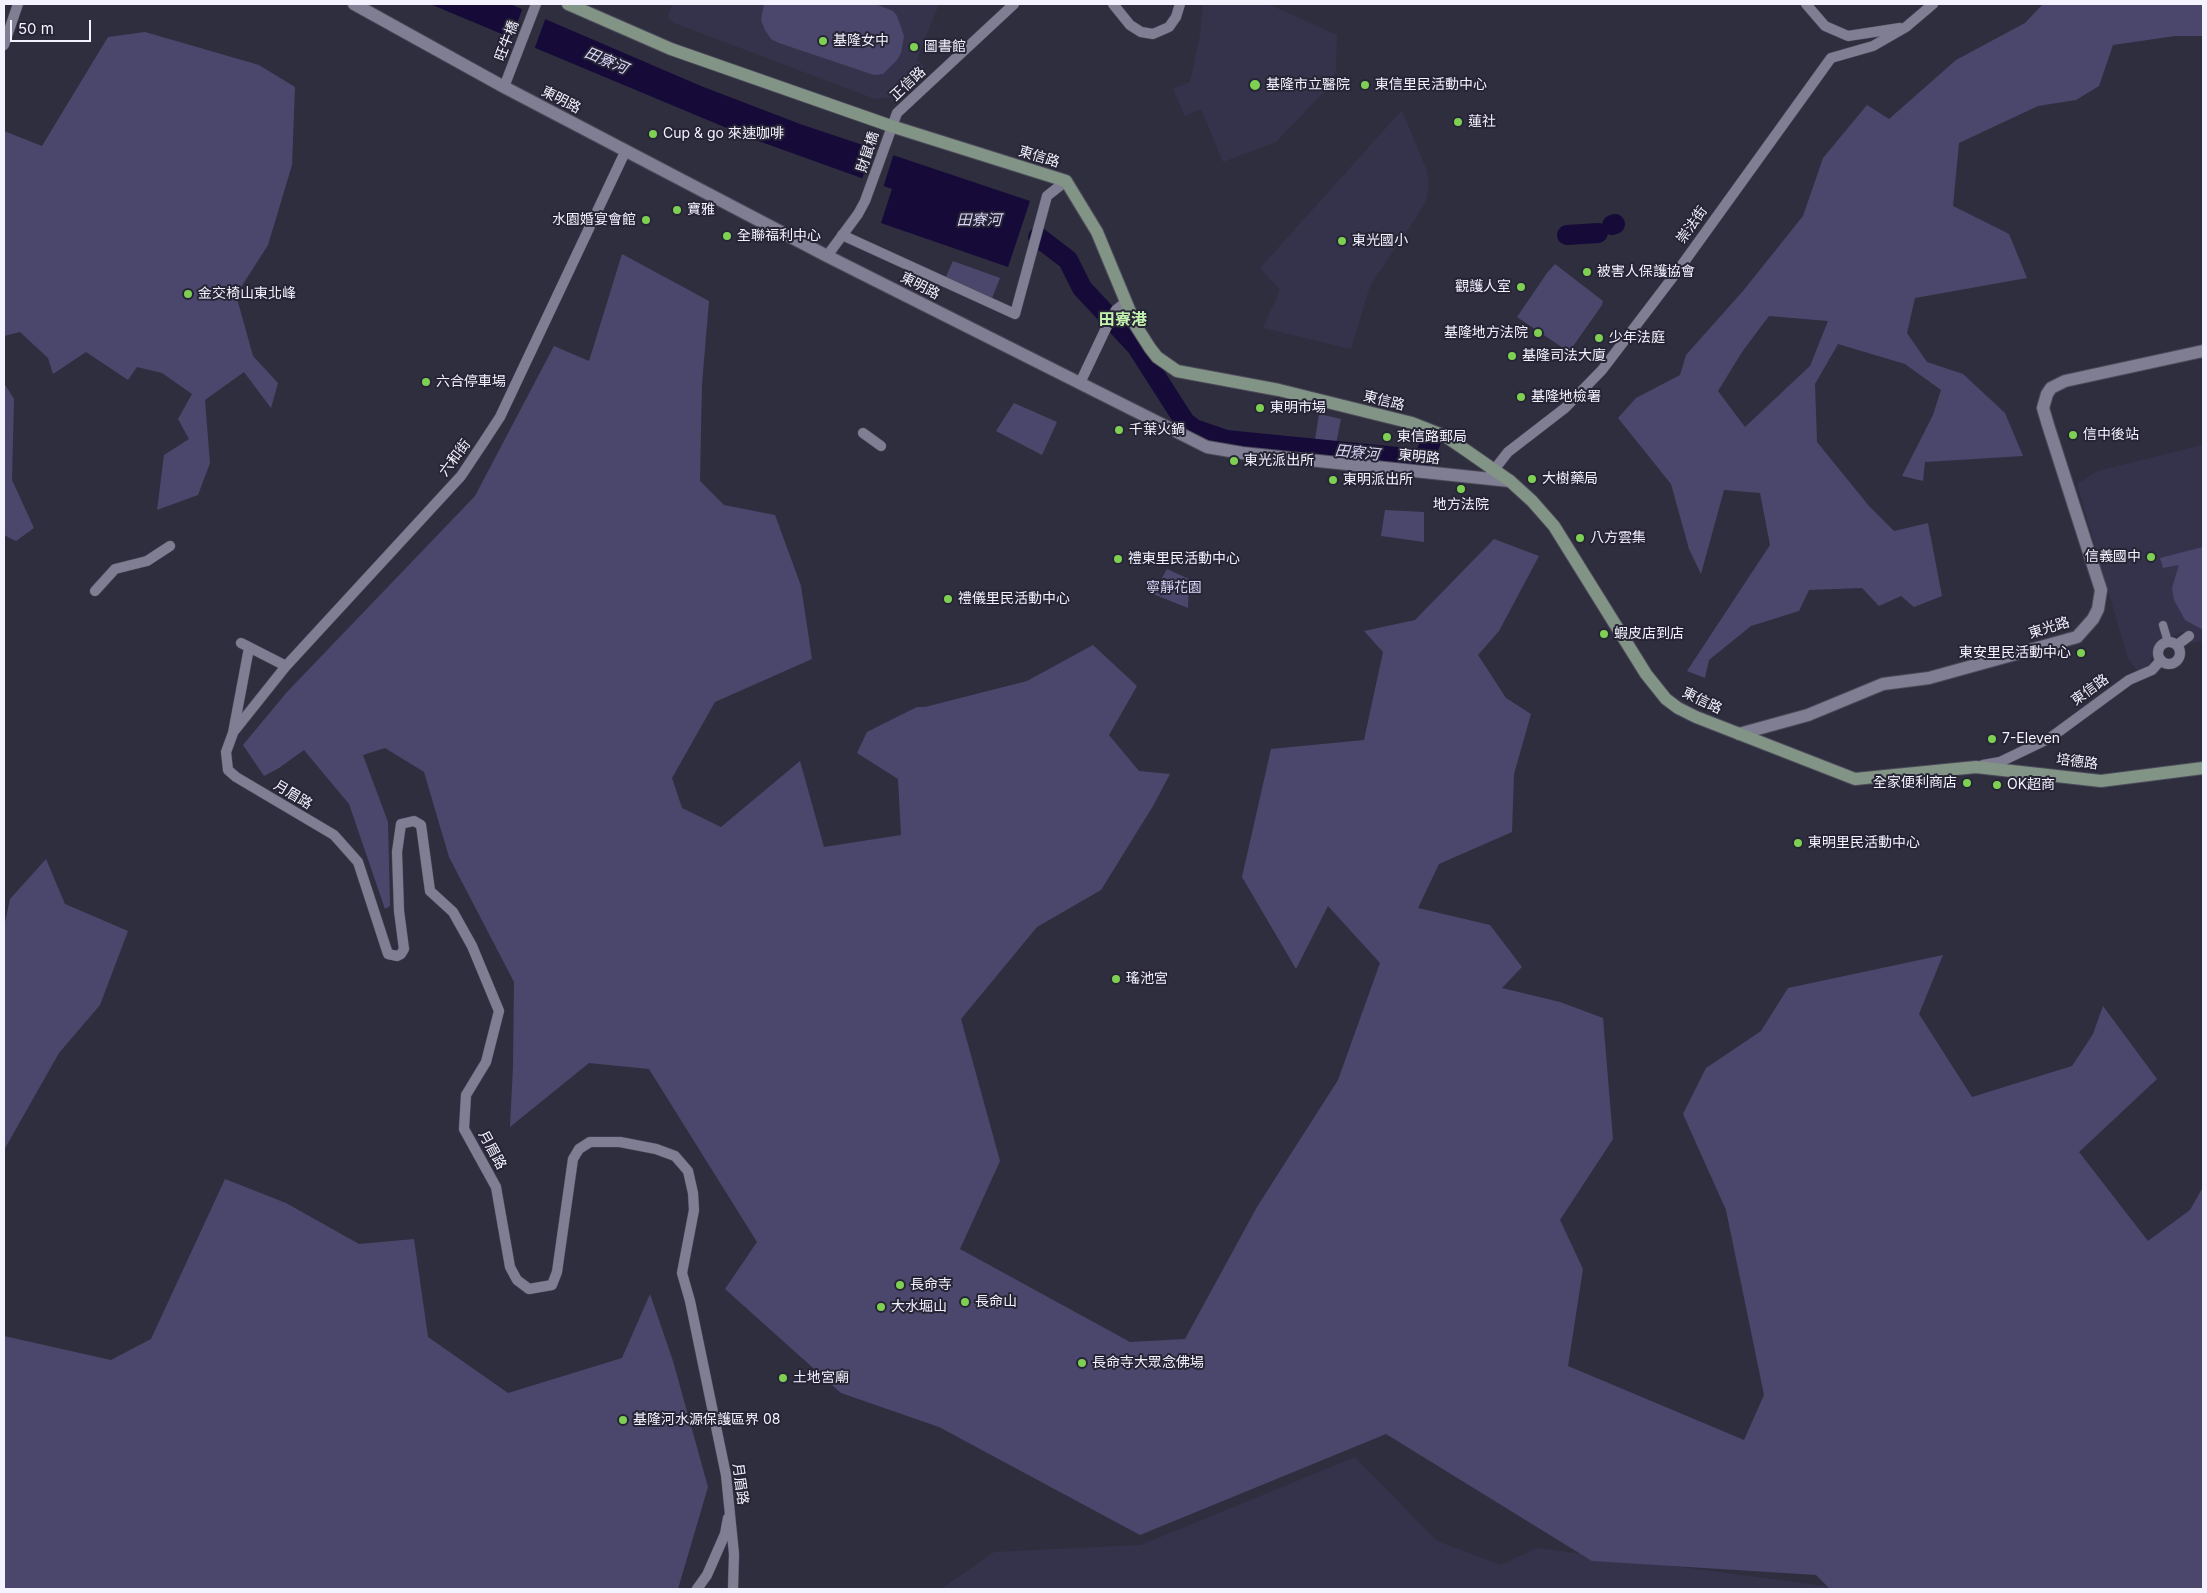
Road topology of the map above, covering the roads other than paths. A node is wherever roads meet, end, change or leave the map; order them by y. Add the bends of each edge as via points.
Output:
1 (18, 4) edge
2 (354, 4) edge
3 (536, 4) edge
4 (568, 4) edge
5 (1014, 4) edge
6 (1113, 4) edge
7 (1180, 4) edge
8 (1806, 4) edge
9 (1932, 4) edge
10 (1906, 27) junction
11 (4, 45) edge
12 (504, 87) junction
13 (891, 126) junction
14 (626, 150) junction
15 (1066, 181) junction
16 (842, 234) junction
17 (827, 256) junction
18 (1121, 306) junction
19 (2203, 351) edge
20 (1080, 383) junction
21 (863, 433) dead end
22 (881, 446) dead end
23 (1491, 474) junction
24 (170, 546) dead end
25 (94, 591) dead end
26 (2163, 625) dead end
27 (2188, 636) dead end
28 (2172, 643) junction
29 (2161, 660) junction
30 (286, 666) junction
31 (233, 733) junction
32 (1739, 734) junction
33 (1976, 767) junction
34 (2203, 768) edge
35 (730, 1505) junction
36 (697, 1589) edge
37 (733, 1589) edge

1 - 11 street
2 - 12 street, 東明路
3 - 12 street, 旺牛橋
4 - 13 main road, 東信路 via 671,49
5 - 13 street, 正信路 via 897,113
6 - 7 street via 1130,25 1141,32 1153,34 1170,27
8 - 10 street via 1825,26 1848,36
9 - 10 street, 崇法街
10 - 23 street, 崇法街 via 1873,46 1831,58 1602,370 1564,408 1508,452
12 - 14 street, 東明路
13 - 15 main road, 東信路
13 - 16 street, 財鼠橋 via 858,214
14 - 17 street, 東明路
14 - 30 street, 六和街 via 500,417 484,443 461,476
15 - 16 street via 1047,196 1015,314
15 - 18 main road, 東信路 via 1097,232
16 - 17 street, 財鼠橋
17 - 20 street, 東明路
18 - 20 street via 1107,326
18 - 23 main road, 東信路 via 1150,348 1177,371 1279,390 1412,423 1445,436
19 - 32 street, 東光路 via 2065,381 2051,388 2047,394 2043,408 2101,590 2096,614 2077,637 1929,678 1883,684 1808,715
20 - 23 street, 東明路 via 1207,446 1242,453
21 - 22 street
23 - 32 main road, 東信路 via 1510,481 1554,526 1646,674 1666,699 1696,717
24 - 25 street via 147,561 114,569
26 - 28 street
27 - 28 street
28 - 29 street via 2160,648
28 - 29 street via 2180,654 2177,660 2171,664
29 - 33 street, 東信路 via 2152,670 2129,680 2050,738 2000,762
30 - 31 street, 六和街
30 - 31 street, 月眉路 via 245,645
31 - 35 street, 月眉路 via 226,752 228,770 236,778 334,835 358,862 388,954 397,956 404,949 397,852 401,824 414,821 421,825 430,891 453,912 472,946 499,1011 486,1062 466,1095 464,1129 496,1186 510,1267 517,1280 530,1289 552,1285 557,1272 573,1160 579,1149 590,1142 620,1142 656,1149 675,1156 688,1171 694,1210 682,1273
32 - 33 main road, 東信路 via 1856,779
33 - 34 main road, 培德路 via 2101,781
35 - 36 street via 725,1534
35 - 37 street, 月眉路

